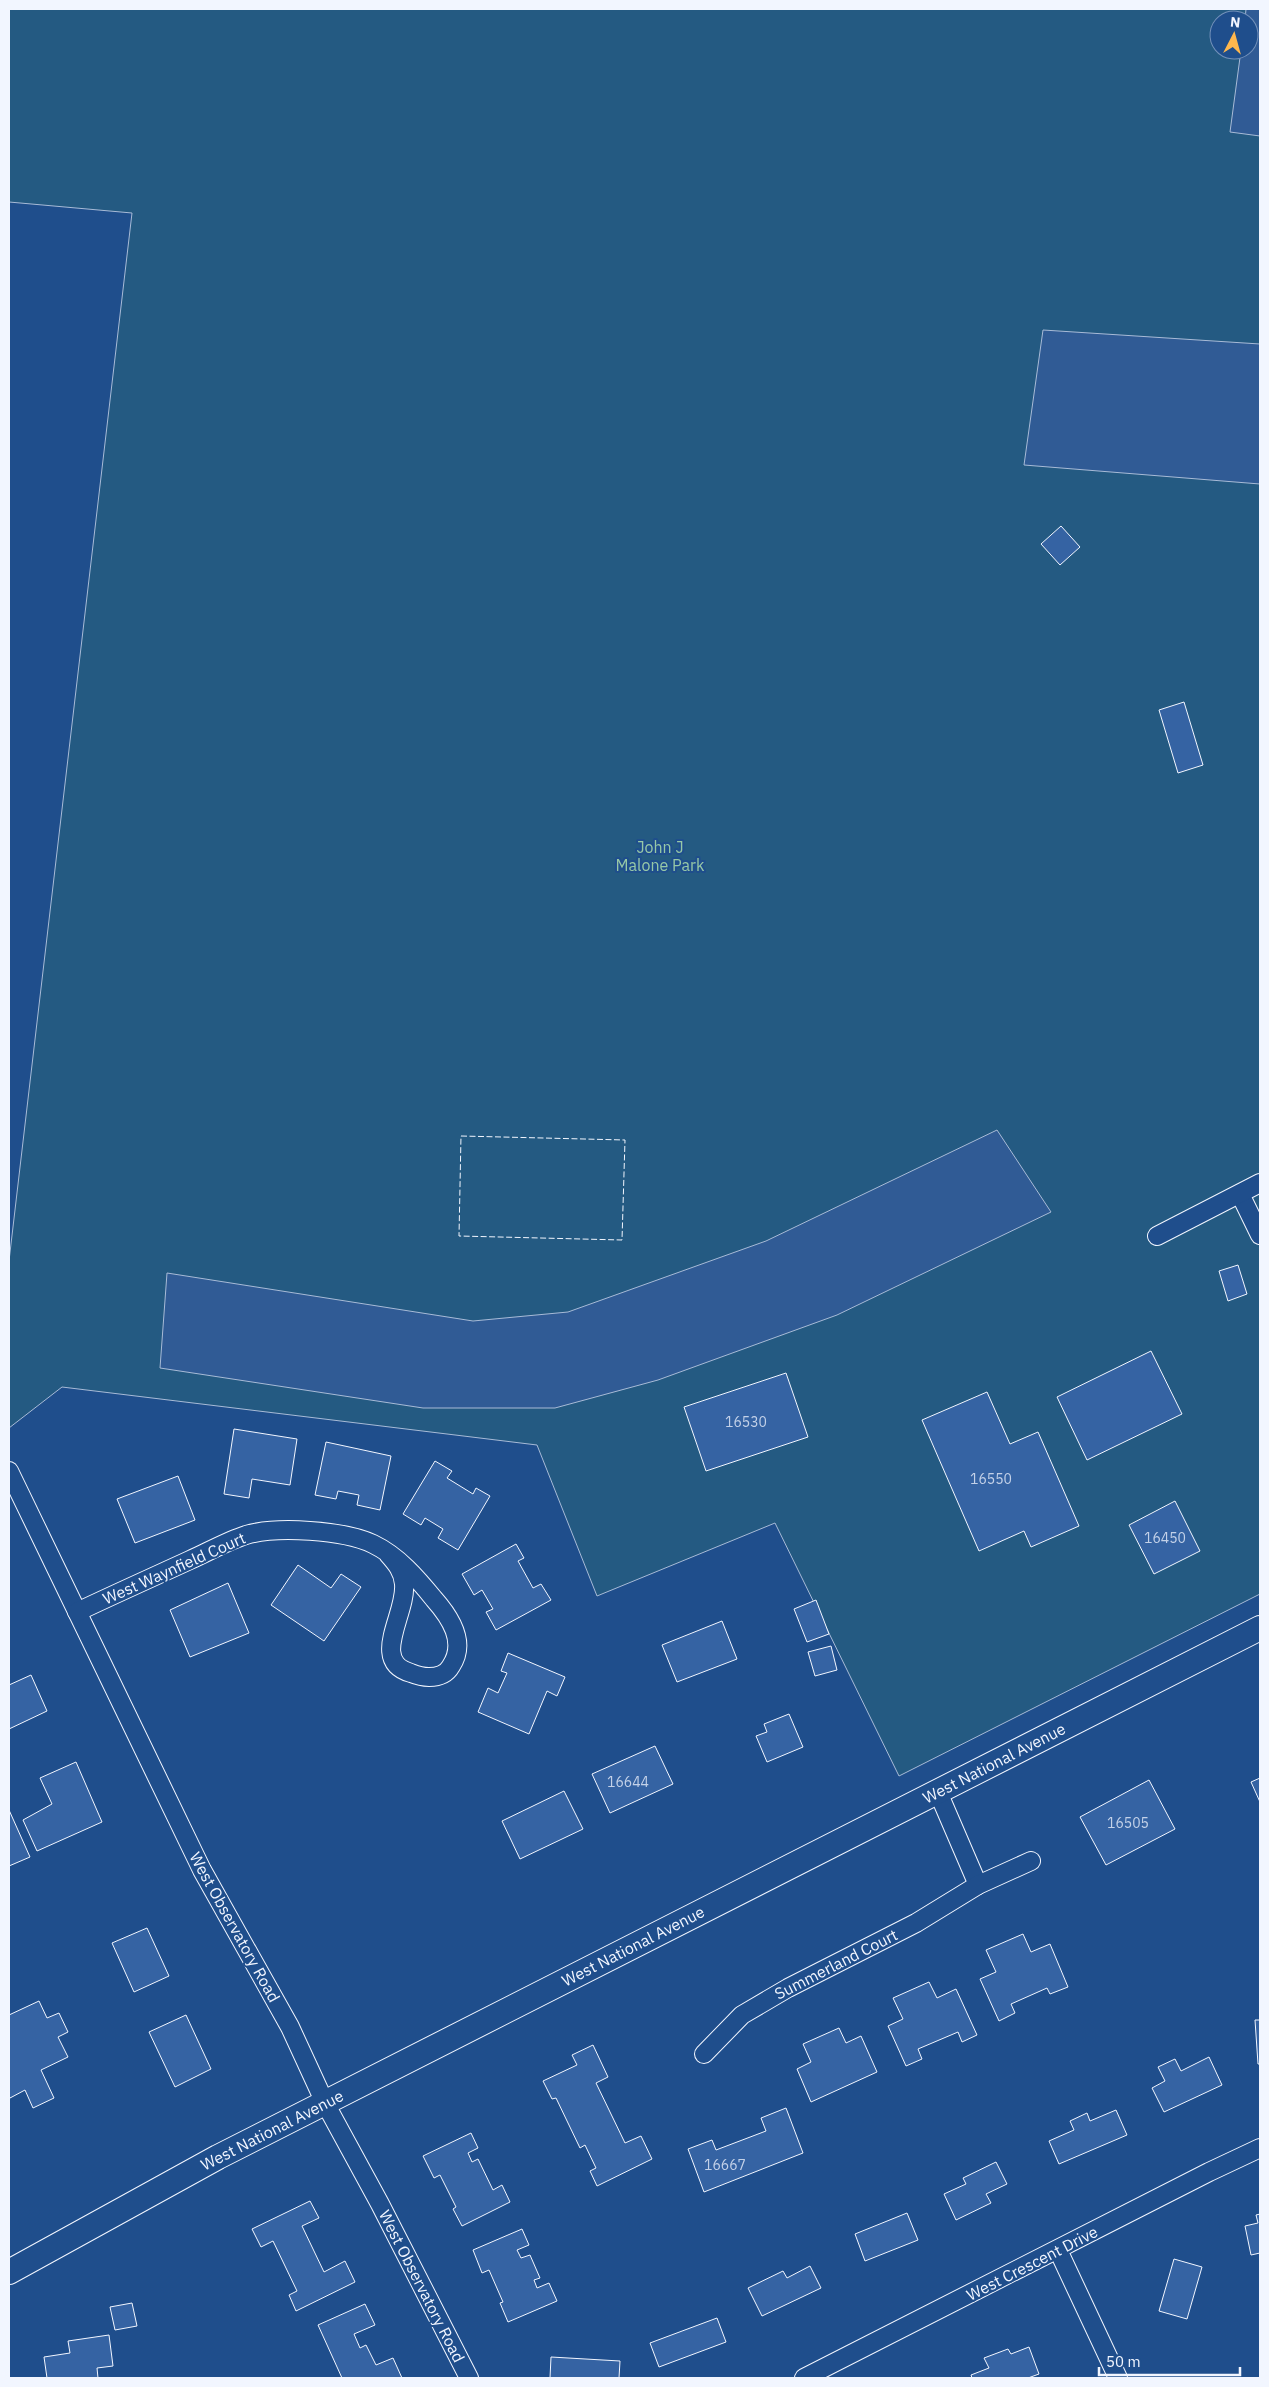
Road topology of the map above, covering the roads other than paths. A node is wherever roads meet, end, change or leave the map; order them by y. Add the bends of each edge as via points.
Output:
1 (1260, 1184) edge
2 (1240, 1194) junction
3 (1260, 1235) edge
4 (1157, 1236) dead end
5 (9, 1471) edge
6 (388, 1554) junction
7 (77, 1612) junction
8 (1260, 1628) edge
9 (938, 1792) junction
10 (1031, 1860) dead end
11 (978, 1885) junction
12 (704, 2054) dead end
13 (325, 2103) junction
14 (1260, 2148) edge
15 (1058, 2250) junction
16 (9, 2272) edge
17 (469, 2378) edge
18 (804, 2378) edge
19 (1118, 2378) edge

1 - 2 street
2 - 3 street
2 - 4 street
5 - 7 street, West Observatory Road
6 - 6 street, West Waynfield Court via 400,1569 404,1584 391,1644 394,1665 425,1677 439,1677 455,1661 456,1631 444,1610 410,1570
6 - 7 street, West Waynfield Court via 373,1544 323,1533 292,1531 246,1535
7 - 13 street, West Observatory Road via 202,1870 290,2028
8 - 9 main road, West National Avenue
9 - 11 street
9 - 13 main road, West National Avenue
10 - 11 street, Summerland Court
11 - 12 street, Summerland Court via 916,1923 742,2015
13 - 16 main road, West National Avenue via 218,2157
13 - 17 street, West Observatory Road
14 - 15 street, West Crescent Drive
15 - 18 street, West Crescent Drive
15 - 19 street

